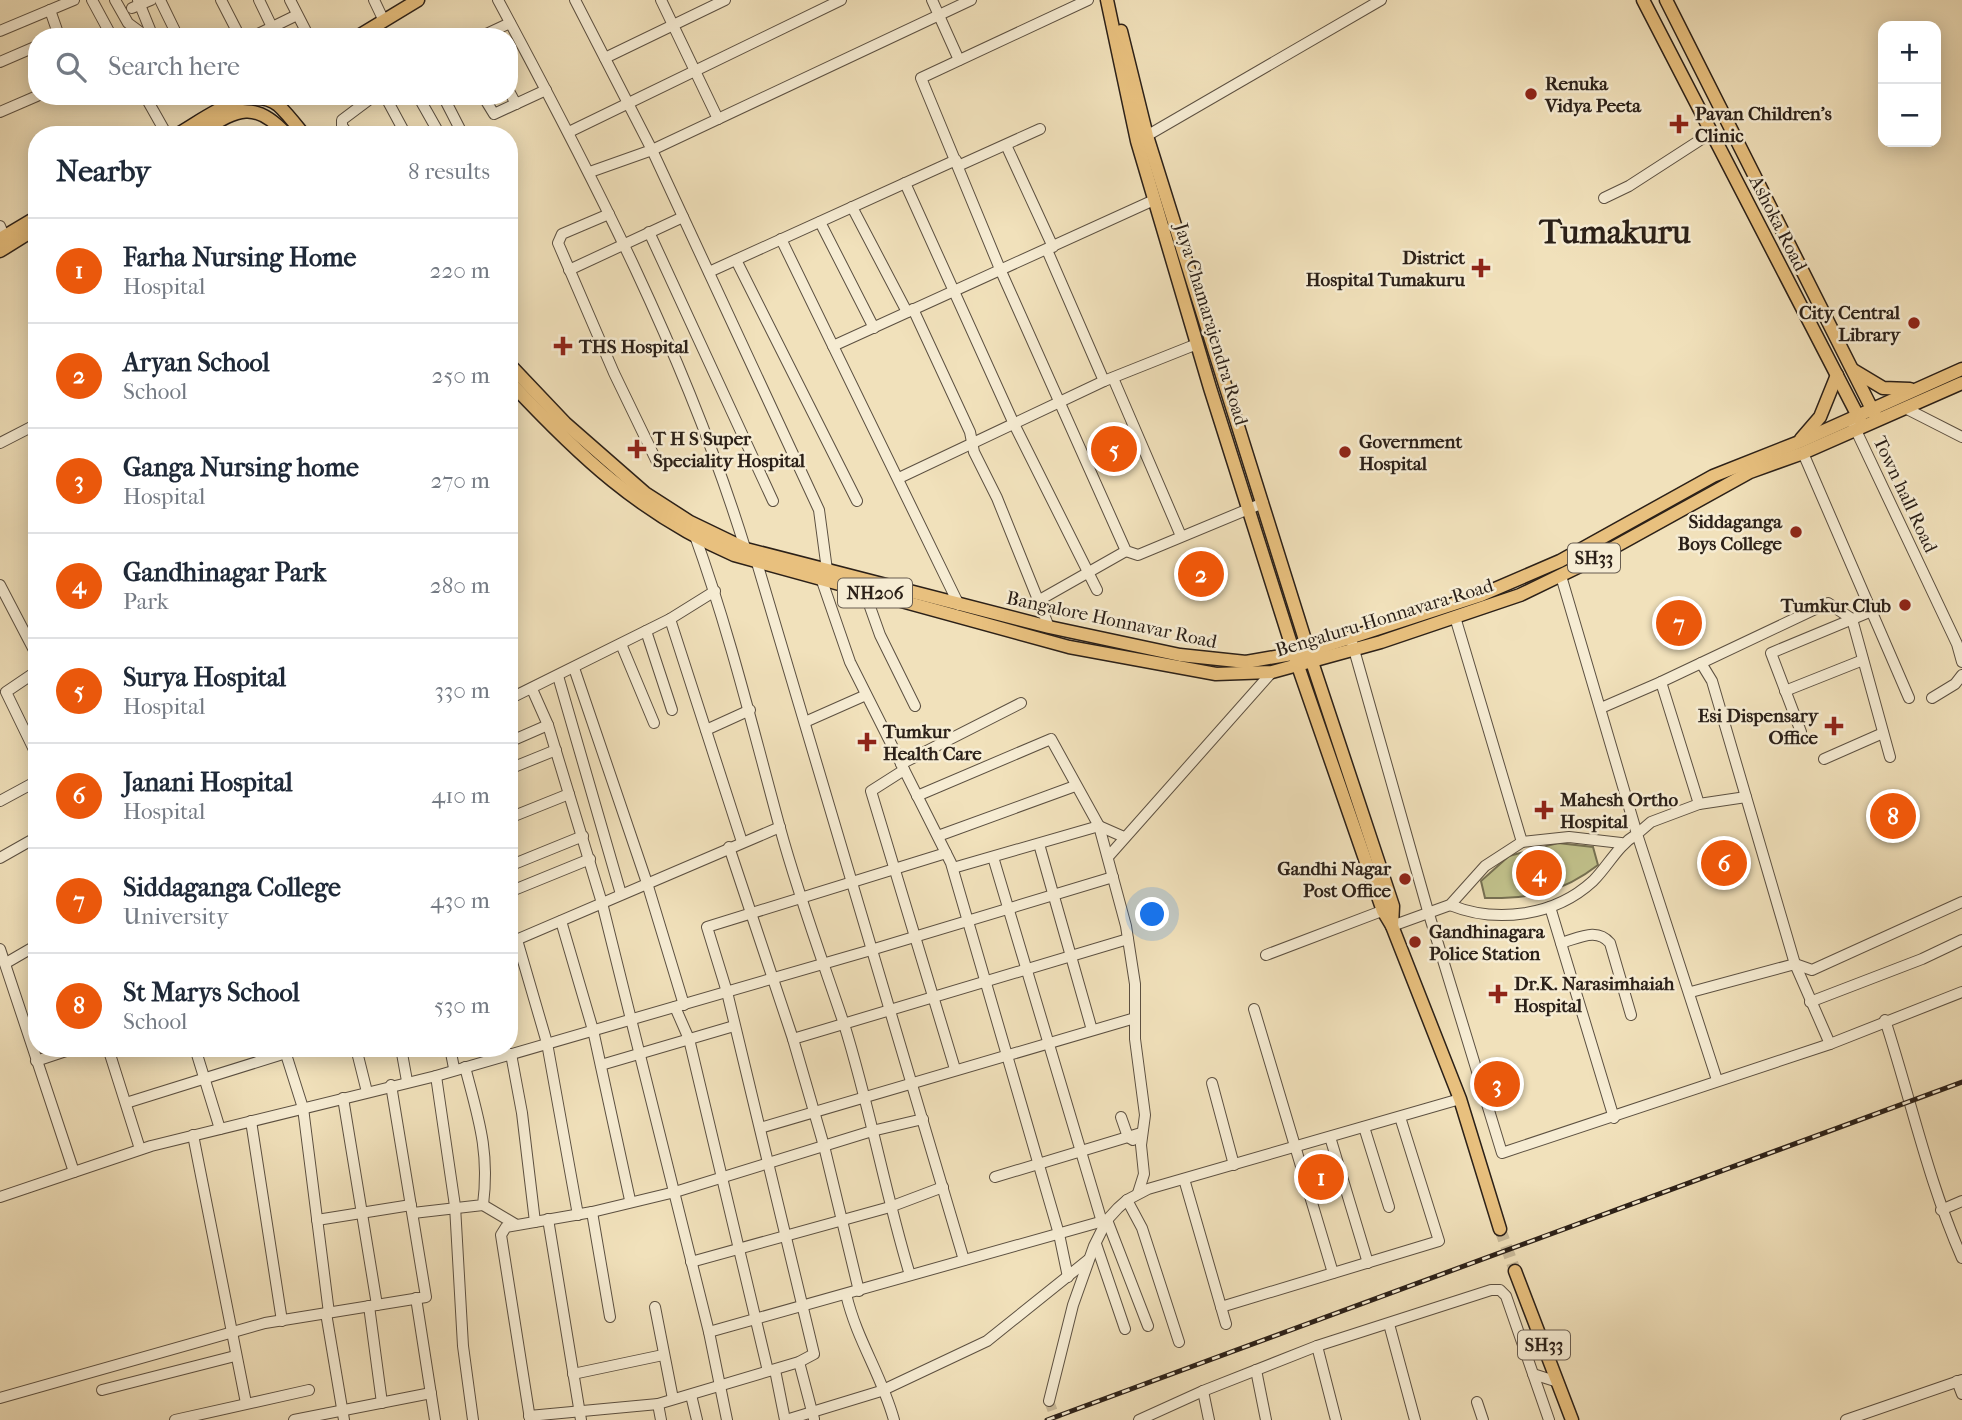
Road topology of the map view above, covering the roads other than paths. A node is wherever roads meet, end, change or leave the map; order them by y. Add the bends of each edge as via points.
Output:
1 (74, 0) edge
2 (92, 0) edge
3 (115, 0) edge
4 (151, 0) edge
5 (159, 0) edge
6 (221, 0) edge
7 (259, 0) edge
8 (290, 0) edge
9 (374, 0) edge
10 (418, 0) edge
11 (498, 0) edge
12 (575, 0) edge
13 (661, 0) edge
14 (725, 0) edge
15 (841, 0) edge
16 (932, 0) edge
17 (971, 0) edge
18 (1088, 0) edge
19 (1107, 0) edge
20 (1114, 0) edge
21 (1381, 0) edge
22 (1643, 0) edge
23 (1666, 0) edge
24 (136, 4) edge
25 (50, 10) junction
26 (297, 15) junction
27 (939, 15) junction
28 (384, 21) junction
29 (510, 23) junction
30 (674, 25) junction
31 (272, 27) joint
32 (56, 28) edge
33 (107, 28) edge
34 (135, 28) edge
35 (148, 28) edge
36 (173, 28) edge
37 (235, 28) edge
38 (304, 28) edge
39 (372, 28) edge
40 (499, 28) edge
41 (513, 28) edge
42 (0, 31) edge
43 (518, 38) edge
44 (28, 50) edge
45 (605, 58) junction
46 (959, 60) junction
47 (0, 62) edge
48 (695, 71) junction
49 (546, 90) junction
50 (28, 100) edge
51 (518, 103) edge
52 (628, 104) junction
53 (150, 105) edge
54 (235, 105) edge
55 (241, 105) edge
56 (252, 105) edge
57 (278, 105) edge
58 (362, 105) edge
59 (390, 105) edge
60 (423, 105) edge
61 (448, 105) edge
62 (488, 105) edge
63 (513, 105) edge
64 (0, 112) edge
65 (718, 119) junction
66 (162, 126) edge
67 (194, 126) edge
68 (211, 126) edge
69 (278, 126) edge
70 (296, 126) edge
71 (345, 126) edge
72 (400, 126) edge
73 (435, 126) edge
74 (458, 126) edge
75 (1040, 129) dead end
76 (569, 132) junction
77 (1711, 133) junction
78 (1142, 139) junction
79 (1006, 145) junction
80 (652, 150) junction
81 (957, 163) junction
82 (590, 172) junction
83 (905, 183) junction
84 (1604, 198) dead end
85 (1154, 200) junction
86 (852, 207) junction
87 (609, 214) junction
88 (683, 217) junction
89 (28, 220) edge
90 (820, 222) junction
91 (649, 232) junction
92 (1, 234) edge
93 (28, 234) edge
94 (781, 239) junction
95 (622, 243) junction
96 (1050, 249) junction
97 (0, 251) edge
98 (736, 260) junction
99 (1000, 269) junction
100 (569, 270) junction
101 (709, 272) junction
102 (956, 291) junction
103 (910, 310) junction
104 (874, 328) junction
105 (1197, 344) junction
106 (832, 346) junction
107 (1850, 368) junction
108 (1962, 369) edge
109 (518, 373) edge
110 (1837, 375) junction
111 (1109, 379) junction
112 (1962, 383) edge
113 (518, 390) edge
114 (1916, 390) junction
115 (1061, 401) junction
116 (1905, 408) junction
117 (1874, 414) junction
118 (1857, 422) junction
119 (1014, 424) junction
120 (28, 429) edge
121 (1962, 437) edge
122 (972, 441) junction
123 (0, 443) edge
124 (1801, 448) junction
125 (657, 462) dead end
126 (899, 478) junction
127 (773, 501) dead end
128 (857, 501) dead end
129 (1263, 503) junction
130 (1248, 509) junction
131 (690, 522) junction
132 (1181, 536) junction
133 (696, 537) junction
134 (1126, 551) junction
135 (751, 555) junction
136 (1088, 572) junction
137 (824, 574) junction
138 (1561, 576) junction
139 (0, 585) edge
140 (864, 590) junction
141 (1097, 590) dead end
142 (715, 591) junction
143 (1036, 602) junction
144 (935, 604) junction
145 (959, 605) junction
146 (1872, 611) junction
147 (1455, 617) junction
148 (670, 619) junction
149 (1852, 619) junction
150 (1049, 627) junction
151 (646, 631) junction
152 (28, 639) edge
153 (621, 644) junction
154 (1352, 645) junction
155 (1311, 657) junction
156 (1296, 660) junction
157 (1863, 660) junction
158 (1962, 662) edge
159 (1701, 663) junction
160 (574, 668) junction
161 (1272, 672) junction
162 (1962, 675) edge
163 (558, 676) junction
164 (28, 677) edge
165 (1661, 681) junction
166 (532, 689) junction
167 (1785, 691) junction
168 (518, 695) edge
169 (866, 695) junction
170 (1909, 698) dead end
171 (1932, 698) dead end
172 (1021, 703) dead end
173 (915, 706) dead end
174 (1601, 708) junction
175 (672, 710) dead end
176 (750, 710) junction
177 (805, 722) junction
178 (654, 723) dead end
179 (548, 725) junction
180 (706, 730) junction
181 (1801, 732) dead end
182 (1883, 733) junction
183 (28, 737) edge
184 (518, 738) edge
185 (556, 750) junction
186 (1890, 757) dead end
187 (1824, 759) dead end
188 (518, 765) edge
189 (902, 767) junction
190 (28, 786) edge
191 (1075, 786) junction
192 (569, 794) junction
193 (917, 796) junction
194 (1746, 797) junction
195 (0, 801) edge
196 (1699, 804) junction
197 (518, 814) edge
198 (1099, 826) junction
199 (780, 827) junction
200 (1637, 834) junction
201 (583, 836) junction
202 (937, 836) junction
203 (1124, 837) junction
204 (28, 842) edge
205 (742, 842) junction
206 (1522, 842) junction
207 (1039, 844) junction
208 (1621, 844) junction
209 (729, 847) junction
210 (946, 853) junction
211 (993, 857) junction
212 (1108, 857) junction
213 (0, 858) edge
214 (590, 859) junction
215 (518, 862) edge
216 (896, 868) junction
217 (953, 869) junction
218 (1113, 877) junction
219 (851, 880) junction
220 (647, 883) junction
221 (518, 888) edge
222 (621, 894) junction
223 (1053, 894) junction
224 (800, 897) junction
225 (1962, 902) edge
226 (602, 903) junction
227 (1450, 905) junction
228 (1550, 907) junction
229 (1007, 908) junction
230 (1388, 909) junction
231 (1428, 911) junction
232 (751, 912) junction
233 (968, 920) junction
234 (561, 921) junction
235 (1392, 926) junction
236 (916, 936) junction
237 (518, 939) edge
238 (1128, 939) junction
239 (1962, 940) edge
240 (1561, 943) junction
241 (0, 949) edge
242 (28, 950) edge
243 (871, 950) junction
244 (1071, 955) junction
245 (1266, 955) dead end
246 (518, 956) edge
247 (6, 963) junction
248 (821, 964) junction
249 (1795, 964) junction
250 (1024, 968) junction
251 (771, 979) junction
252 (986, 979) junction
253 (727, 992) junction
254 (1691, 992) junction
255 (1962, 992) edge
256 (933, 995) junction
257 (1810, 1002) junction
258 (679, 1006) junction
259 (1254, 1009) dead end
260 (889, 1010) junction
261 (1631, 1015) dead end
262 (1135, 1018) junction
263 (630, 1019) junction
264 (1885, 1020) junction
265 (844, 1024) junction
266 (734, 1026) junction
267 (593, 1030) junction
268 (1092, 1030) junction
269 (28, 1035) edge
270 (689, 1039) junction
271 (793, 1039) junction
272 (547, 1043) junction
273 (1047, 1043) junction
274 (1830, 1044) junction
275 (518, 1050) edge
276 (638, 1054) junction
277 (1008, 1054) junction
278 (35, 1057) edge
279 (48, 1057) edge
280 (111, 1057) edge
281 (198, 1057) edge
282 (268, 1057) edge
283 (287, 1057) edge
284 (358, 1057) edge
285 (403, 1057) edge
286 (454, 1057) edge
287 (492, 1057) edge
288 (504, 1057) edge
289 (36, 1061) junction
290 (601, 1065) junction
291 (460, 1068) junction
292 (955, 1069) junction
293 (436, 1076) junction
294 (204, 1079) junction
295 (1717, 1080) junction
296 (407, 1081) junction
297 (912, 1082) junction
298 (1212, 1083) dead end
299 (391, 1085) junction
300 (367, 1091) junction
301 (864, 1096) junction
302 (343, 1098) junction
303 (1460, 1099) junction
304 (126, 1103) junction
305 (303, 1108) junction
306 (814, 1110) junction
307 (1121, 1117) dead end
308 (1400, 1117) junction
309 (1614, 1118) junction
310 (923, 1119) junction
311 (251, 1121) junction
312 (1364, 1127) junction
313 (760, 1128) junction
314 (219, 1129) junction
315 (872, 1131) junction
316 (1142, 1133) junction
317 (192, 1135) junction
318 (1128, 1137) junction
319 (1330, 1137) junction
320 (1141, 1145) junction
321 (824, 1146) junction
322 (1295, 1147) junction
323 (140, 1149) junction
324 (1082, 1152) junction
325 (769, 1163) junction
326 (1040, 1164) junction
327 (1234, 1165) junction
328 (74, 1172) junction
329 (722, 1176) junction
330 (995, 1177) dead end
331 (1184, 1179) junction
332 (943, 1187) junction
333 (675, 1192) junction
334 (1138, 1193) junction
335 (0, 1197) edge
336 (630, 1200) junction
337 (1127, 1200) junction
338 (1962, 1201) edge
339 (483, 1205) junction
340 (455, 1206) junction
341 (1389, 1207) dead end
342 (890, 1208) junction
343 (412, 1209) junction
344 (1941, 1210) junction
345 (362, 1212) junction
346 (592, 1212) junction
347 (578, 1215) junction
348 (548, 1219) junction
349 (317, 1220) junction
350 (842, 1221) junction
351 (1105, 1221) junction
352 (535, 1222) junction
353 (515, 1224) junction
354 (1500, 1229) tunnel mouth
355 (1059, 1234) junction
356 (785, 1237) junction
357 (1096, 1244) junction
358 (738, 1249) junction
359 (1962, 1258) edge
360 (1090, 1259) junction
361 (964, 1260) junction
362 (691, 1262) junction
363 (1368, 1263) junction
364 (1516, 1271) tunnel mouth
365 (1333, 1273) junction
366 (911, 1275) junction
367 (1068, 1276) junction
368 (859, 1291) junction
369 (846, 1294) junction
370 (416, 1298) junction
371 (373, 1306) junction
372 (655, 1307) dead end
373 (803, 1307) junction
374 (1221, 1307) junction
375 (328, 1313) junction
376 (610, 1317) dead end
377 (755, 1319) junction
378 (282, 1321) junction
379 (1226, 1324) dead end
380 (1389, 1324) junction
381 (1148, 1326) dead end
382 (1125, 1329) dead end
383 (232, 1332) junction
384 (709, 1332) junction
385 (1179, 1342) dead end
386 (1317, 1346) junction
387 (663, 1355) junction
388 (235, 1356) junction
389 (799, 1362) junction
390 (771, 1370) junction
391 (1256, 1370) junction
392 (573, 1374) junction
393 (1533, 1374) junction
394 (1960, 1380) edge
395 (1558, 1382) junction
396 (719, 1386) junction
397 (886, 1389) junction
398 (102, 1390) dead end
399 (309, 1390) dead end
400 (1203, 1391) junction
401 (431, 1393) junction
402 (1962, 1394) edge
403 (691, 1395) junction
404 (0, 1398) edge
405 (673, 1399) junction
406 (1049, 1401) tunnel mouth
407 (1478, 1402) dead end
408 (246, 1403) junction
409 (382, 1403) junction
410 (658, 1404) junction
411 (344, 1415) edge
412 (580, 1416) edge
413 (813, 1417) edge
414 (530, 1418) edge
415 (1153, 1418) edge
416 (175, 1420) edge
417 (294, 1420) edge
418 (435, 1420) edge
419 (473, 1420) edge
420 (661, 1420) edge
421 (697, 1420) edge
422 (727, 1420) edge
423 (786, 1420) edge
424 (894, 1420) edge
425 (1139, 1420) edge
426 (1209, 1420) edge
427 (1266, 1420) edge
428 (1336, 1420) edge
429 (1415, 1420) edge
430 (1483, 1420) edge
431 (1549, 1420) edge
432 (1572, 1420) edge
433 (1846, 1420) edge

1 - 25 street
2 - 33 street
3 - 34 street
4 - 24 street
5 - 36 street
6 - 37 street
7 - 31 street
8 - 26 street
9 - 28 street
10 - 28 main road
11 - 29 street
12 - 45 street
13 - 30 street
14 - 30 street
15 - 48 street
16 - 27 street
17 - 27 street
18 - 46 street
19 - 78 main road, Jaya Chamarajendra Road
20 - 78 main road, Jaya Chamarajendra Road
21 - 78 street
22 - 77 main road, Ashoka Road
23 - 107 main road, Ashoka Road
24 - 35 street
25 - 32 street
25 - 42 street
26 - 31 street
26 - 38 street
27 - 46 street
27 - 65 street
28 - 39 main road
29 - 40 street
29 - 41 street
30 - 45 street
30 - 48 street
43 - 49 street
44 - 47 street
45 - 52 street
46 - 81 street via 921,78
48 - 52 street
48 - 65 street
49 - 51 street
49 - 76 street
50 - 64 street
52 - 76 street
52 - 80 street
53 - 66 street
54 - 67 main road
55 - 68 main road
56 - 69 main road
57 - 70 main road
58 - 71 street via 342,120
59 - 72 street
60 - 73 street
61 - 74 street
62 - 63 street via 492,113
65 - 80 street
75 - 79 street
76 - 82 street
77 - 84 street
77 - 110 main road, Ashoka Road
78 - 85 main road, Jaya Chamarajendra Road
78 - 129 main road, Jaya Chamarajendra Road
79 - 81 street
79 - 96 street
80 - 82 street
80 - 88 street
81 - 83 street
81 - 99 street
82 - 87 street
83 - 86 street
83 - 102 street
85 - 96 street
85 - 105 main road, Jaya Chamarajendra Road
86 - 90 street
86 - 103 street
87 - 95 street
87 - 100 street via 559,237
88 - 91 street
88 - 101 street
89 - 92 main road
90 - 94 street
90 - 104 street
91 - 95 street
91 - 127 street
93 - 97 main road
94 - 98 street
94 - 106 street
95 - 100 street
95 - 135 street via 688,390
96 - 99 street
96 - 111 street
98 - 101 street
98 - 128 street
99 - 102 street
99 - 115 street
100 - 125 street
101 - 137 street via 819,510
102 - 103 street
102 - 119 street
103 - 104 street
103 - 122 street
104 - 106 street
105 - 111 street
105 - 130 main road, Jaya Chamarajendra Road
106 - 126 street
107 - 114 main road via 1883,388
107 - 117 main road, Ashoka Road
108 - 114 main road
109 - 131 main road, Bangalore Honnavar Road / NH206 via 575,433 645,493
110 - 118 main road, Ashoka Road
110 - 124 main road
111 - 115 street
111 - 132 street
112 - 116 main road
113 - 133 main road, NH206 via 599,472 638,503
114 - 117 main road
115 - 119 street
115 - 134 street
116 - 117 main road
116 - 121 street
117 - 118 main road, SH33
118 - 124 main road, Bangalore Honnavar Road / SH33
118 - 158 street, Town hall Road
119 - 122 street
119 - 136 street
120 - 123 street
122 - 126 street
122 - 143 street
124 - 138 main road, Bengaluru Honnavara Road / SH33 via 1730,481
124 - 146 street
124 - 154 main road, Bangalore Honnavar Road / SH33 via 1704,480 1560,561
126 - 145 street
129 - 130 street
129 - 155 main road, Jaya Chamarajendra Road
130 - 132 street
130 - 156 main road, Jaya Chamarajendra Road
131 - 133 street
131 - 135 main road, Bangalore Honnavar Road / NH206
132 - 134 street via 1138,555
133 - 135 main road, NH206
133 - 142 street
134 - 136 street
135 - 137 main road, Bangalore Honnavar Road / NH206
135 - 177 street
136 - 141 street
136 - 143 street
137 - 140 main road, Bengaluru Honnavara Road / NH206
137 - 144 main road, Bangalore Honnavar Road / NH206
137 - 169 street via 850,663
138 - 147 main road, Bengaluru Honnavara Road / SH33
138 - 174 street
139 - 152 street
140 - 144 main road, Bengaluru Honnavara Road / NH206
140 - 173 street
142 - 148 street
142 - 176 street
143 - 150 street
144 - 145 main road, Bangalore Honnavar Road / NH206
144 - 161 main road, Bengaluru Honnavara Road / NH206 via 1069,647 1216,674
145 - 150 main road, Bangalore Honnavar Road / NH206
146 - 149 street
146 - 170 street
147 - 154 main road, Bengaluru Honnavara Road / SH33
147 - 206 street
148 - 151 street
148 - 180 street
149 - 157 street
149 - 159 street via 1828,603
149 - 167 street via 1770,653
150 - 156 main road, Bangalore Honnavar Road / NH206 via 1219,661
151 - 153 street
151 - 175 street
153 - 160 street
153 - 178 street
154 - 155 main road, Bangalore Honnavar Road / SH33
154 - 231 street
155 - 156 main road, Bangalore Honnavar Road / SH33
155 - 230 main road, Jaya Chamarajendra Road
156 - 161 main road, Bengaluru Honnavara Road / NH206
156 - 230 main road, Jaya Chamarajendra Road
157 - 167 street
157 - 182 street
159 - 165 street
159 - 194 street via 1712,681
160 - 163 street
160 - 220 street
161 - 203 street
162 - 171 street
163 - 166 street
163 - 222 street
164 - 183 street via 6,692
165 - 174 street
165 - 196 street
166 - 168 street
166 - 179 street
167 - 181 street
169 - 177 street
169 - 189 street
172 - 189 street
174 - 200 street
176 - 180 street
176 - 199 street
177 - 219 street
179 - 184 street
179 - 185 street
180 - 205 street
182 - 186 street
182 - 187 street
185 - 188 street
185 - 192 street
189 - 193 street
189 - 216 street via 871,791
190 - 195 street
191 - 193 street via 1051,739
191 - 198 street
191 - 202 street
192 - 197 street
192 - 201 street
193 - 202 street
194 - 196 street
194 - 249 street
196 - 200 street via 1651,822
198 - 203 street
198 - 207 street
198 - 212 street
199 - 205 street
199 - 224 street
200 - 208 street
200 - 254 street
201 - 214 street
201 - 215 street
202 - 210 street
203 - 212 street
204 - 213 street
205 - 209 street
206 - 208 street via 1569,837
206 - 227 street via 1485,866
207 - 211 street
207 - 223 street
208 - 228 street via 1594,880
209 - 220 street
209 - 232 street
210 - 216 street
210 - 217 street
211 - 217 street
211 - 229 street
212 - 218 street
214 - 221 street
214 - 226 street
216 - 219 street
216 - 236 street
217 - 233 street
218 - 223 street
218 - 238 street
219 - 224 street
219 - 243 street
220 - 222 street
220 - 258 street
222 - 226 street
223 - 229 street
223 - 244 street
224 - 232 street
224 - 248 street
225 - 249 street via 1812,970
226 - 234 street
226 - 263 street
227 - 228 street via 1508,915
227 - 231 street
228 - 240 street
229 - 233 street
229 - 250 street
230 - 235 main road
230 - 245 street
231 - 235 street
231 - 309 street via 1502,1153
232 - 251 street
232 - 253 street via 707,928
233 - 236 street
233 - 252 street
234 - 237 street
234 - 267 street
235 - 303 main road
236 - 243 street
236 - 256 street
238 - 244 street
238 - 262 street
239 - 257 street
240 - 261 street via 1604,935
240 - 309 street
241 - 247 street
242 - 247 street
243 - 248 street
243 - 260 street
244 - 250 street
244 - 268 street
246 - 272 street
247 - 269 street
248 - 251 street
248 - 265 street
249 - 254 street
249 - 257 street
250 - 252 street
250 - 273 street
251 - 253 street
251 - 271 street
252 - 256 street
252 - 277 street
253 - 258 street
253 - 266 street
254 - 295 street
255 - 264 street
256 - 260 street
256 - 292 street
257 - 274 street
258 - 263 street
258 - 270 street
259 - 322 street
260 - 265 street
260 - 297 street
262 - 268 street
262 - 316 street via 1145,1115
263 - 267 street
263 - 276 street
264 - 274 street
264 - 344 street
265 - 271 street
265 - 301 street
266 - 270 street
266 - 313 street
267 - 272 street
267 - 290 street
268 - 273 street
270 - 276 street
270 - 329 street
271 - 306 street
272 - 275 street
272 - 347 street
273 - 277 street
273 - 324 street
274 - 295 street
276 - 290 street
276 - 333 street
277 - 292 street
277 - 326 street
278 - 289 street
279 - 289 street
280 - 304 street
281 - 294 street
282 - 294 street
283 - 305 street
284 - 300 street
285 - 296 street
286 - 291 street
287 - 291 street
288 - 352 street via 522,1114
289 - 328 street
290 - 336 street
291 - 293 street
291 - 339 street via 475,1097 488,1168
292 - 297 street
293 - 296 street
293 - 340 street
294 - 304 street
294 - 314 street
295 - 309 street
296 - 299 street
297 - 301 street
297 - 310 street
298 - 327 street
299 - 300 street
299 - 343 street
300 - 302 street
301 - 306 street
301 - 315 street
302 - 305 street
302 - 345 street
303 - 308 street
303 - 354 main road
304 - 323 street
305 - 311 street
305 - 349 street
306 - 313 street
306 - 321 street
307 - 318 street
308 - 312 street
308 - 363 street via 1439,1241
310 - 315 street
310 - 332 street
311 - 314 street
311 - 378 street
312 - 319 street
312 - 341 street
313 - 325 street
314 - 317 street
315 - 321 street
315 - 342 street
316 - 318 street
316 - 320 street
317 - 323 street
317 - 383 street
318 - 320 street
318 - 324 street
319 - 322 street
319 - 363 street
320 - 334 street via 1144,1174
321 - 325 street
321 - 350 street
322 - 327 street
322 - 365 street
323 - 328 street
324 - 326 street
324 - 351 street
325 - 329 street
325 - 356 street
326 - 330 street
326 - 355 street
327 - 331 street
328 - 335 street
329 - 333 street
329 - 358 street
331 - 334 street
331 - 374 street
332 - 342 street
332 - 361 street
333 - 336 street
333 - 362 street
334 - 337 street
336 - 346 street
337 - 351 street
337 - 385 street via 1142,1228
338 - 344 street
339 - 340 street
339 - 353 street
340 - 343 street
340 - 419 street via 462,1332
342 - 350 street
342 - 366 street
343 - 345 street
343 - 370 street via 426,1297
344 - 359 street
345 - 349 street
345 - 371 street
346 - 347 street
346 - 376 street
347 - 348 street
348 - 352 street
348 - 392 street
349 - 375 street
350 - 356 street
350 - 368 street
351 - 355 street
351 - 357 street
351 - 381 street
352 - 353 street
353 - 414 street via 501,1235
355 - 361 street
355 - 367 street
356 - 358 street
356 - 373 street
357 - 360 street
357 - 382 street
358 - 362 street
358 - 377 street
360 - 367 street
360 - 406 street via 1073,1305
361 - 366 street
362 - 384 street
363 - 365 street
364 - 395 main road, SH33
365 - 374 street
366 - 368 street
367 - 397 street via 987,1341
368 - 369 street
369 - 373 street
369 - 397 street via 855,1331
370 - 371 street
370 - 401 street
371 - 375 street
371 - 409 street
372 - 387 street
373 - 377 street
373 - 389 street via 814,1354
374 - 379 street
375 - 378 street
375 - 411 street
377 - 384 street
377 - 390 street
378 - 383 street
380 - 386 street
380 - 393 street via 1500,1290
380 - 429 street
383 - 388 street
383 - 404 street
384 - 396 street
386 - 391 street
386 - 428 street
387 - 392 street
387 - 405 street
388 - 398 street
388 - 408 street
389 - 390 street
389 - 413 street
390 - 396 street
390 - 423 street
391 - 400 street
391 - 427 street
392 - 412 street
393 - 395 street
393 - 431 street
394 - 402 street
394 - 433 street
395 - 432 main road, SH33
396 - 403 street
396 - 422 street
397 - 413 street
397 - 424 street
399 - 408 street
400 - 415 street
400 - 426 street
401 - 409 street
401 - 418 street
403 - 405 street
403 - 421 street
405 - 410 street
407 - 430 street
408 - 416 street
409 - 411 street
410 - 412 street
410 - 420 street
411 - 417 street
412 - 414 street
413 - 423 street
415 - 425 street

